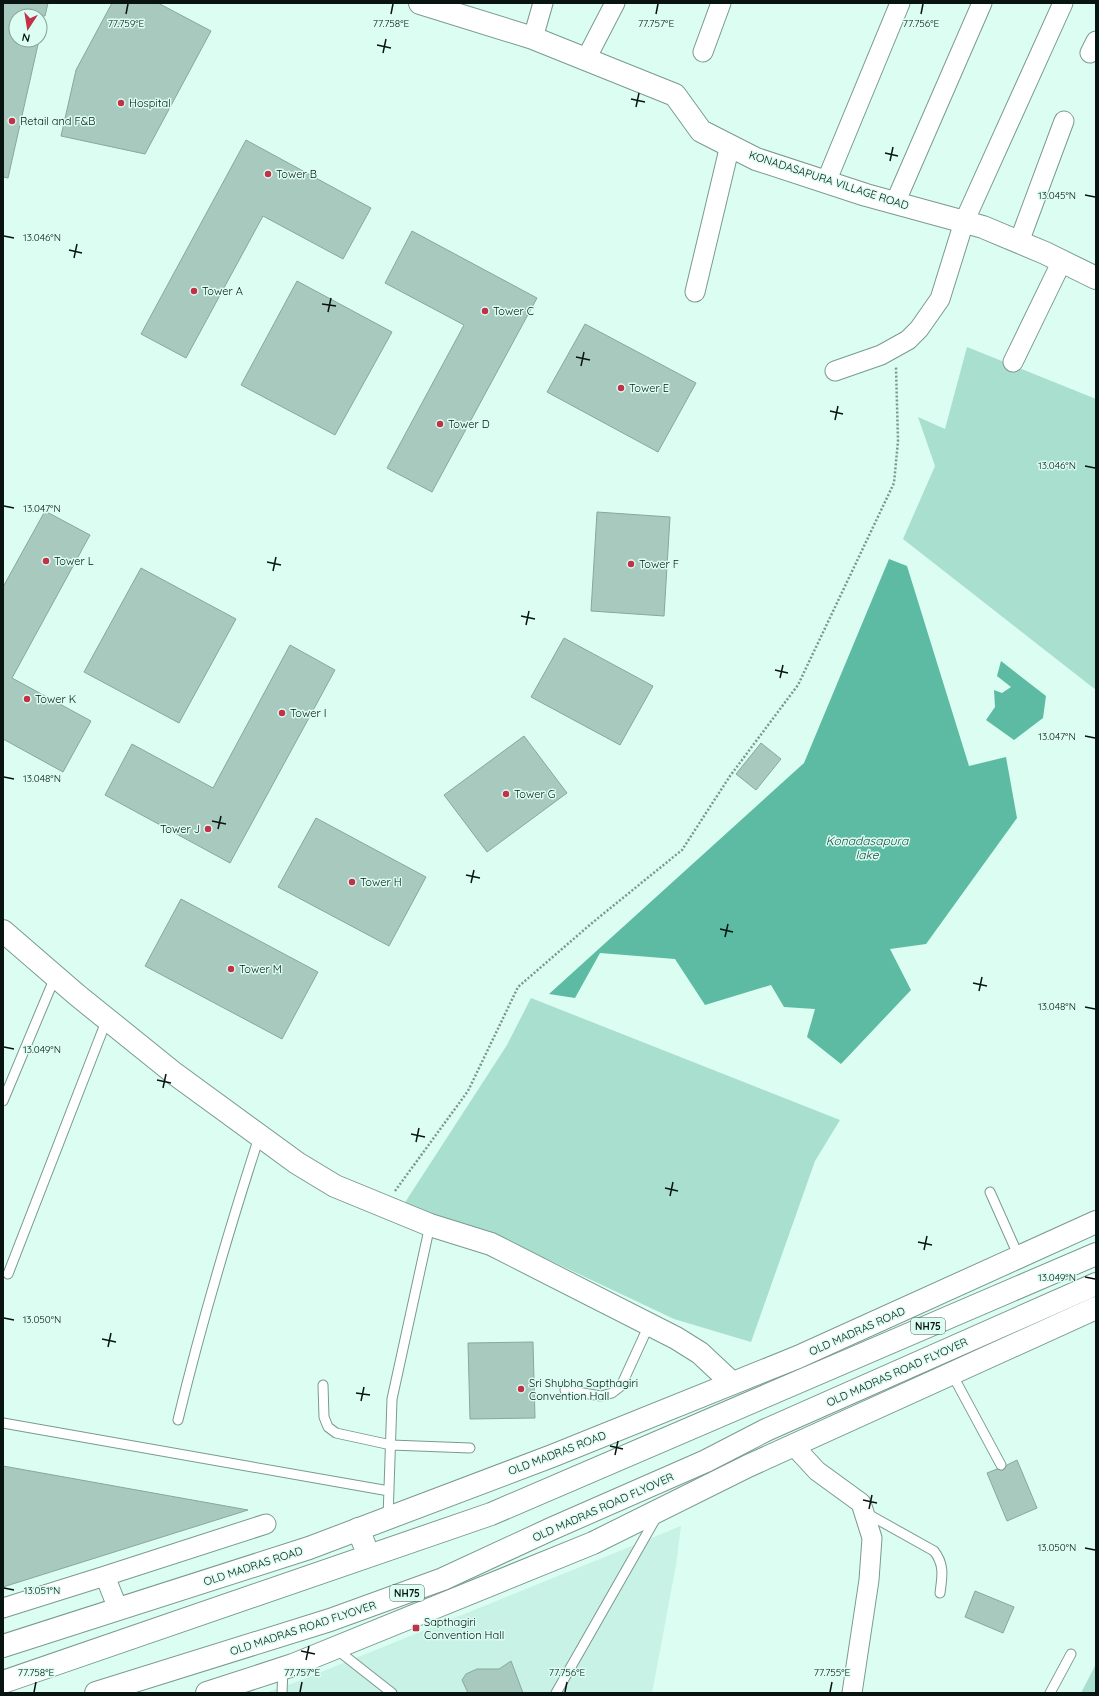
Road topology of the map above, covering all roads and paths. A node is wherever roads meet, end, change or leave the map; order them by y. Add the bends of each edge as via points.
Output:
1 (420, 3) edge
2 (543, 3) edge
3 (615, 3) edge
4 (721, 3) edge
5 (894, 3) edge
6 (982, 3) edge
7 (1063, 3) edge
8 (533, 38) junction
9 (703, 52) dead end
10 (586, 59) junction
11 (1064, 121) dead end
12 (730, 145) junction
13 (826, 182) junction
14 (896, 203) junction
15 (964, 222) junction
16 (1019, 242) junction
17 (1062, 261) junction
18 (1096, 278) edge
19 (695, 292) dead end
20 (895, 348) junction
21 (1013, 362) dead end
22 (835, 371) dead end
23 (3, 931) edge
24 (55, 977) junction
25 (107, 1019) junction
26 (3, 1101) edge
27 (260, 1136) junction
28 (990, 1192) dead end
29 (383, 1207) junction
30 (1096, 1222) edge
31 (430, 1225) junction
32 (1096, 1254) edge
33 (1019, 1257) junction
34 (8, 1274) dead end
35 (1096, 1284) edge
36 (1096, 1308) edge
37 (649, 1324) junction
38 (952, 1374) junction
39 (732, 1383) junction
40 (323, 1385) dead end
41 (565, 1390) dead end
42 (178, 1420) dead end
43 (3, 1423) edge
44 (391, 1445) junction
45 (793, 1446) junction
46 (470, 1448) dead end
47 (1001, 1465) dead end
48 (389, 1491) junction
49 (660, 1509) junction
50 (863, 1512) junction
51 (388, 1518) junction
52 (266, 1524) dead end
53 (358, 1529) junction
54 (369, 1556) junction
55 (105, 1576) junction
56 (940, 1593) dead end
57 (3, 1608) edge
58 (118, 1609) junction
59 (3, 1646) edge
60 (335, 1648) junction
61 (1071, 1654) dead end
62 (283, 1668) junction
63 (3, 1682) edge
64 (96, 1693) edge
65 (207, 1693) edge
66 (282, 1693) edge
67 (392, 1693) edge
68 (556, 1693) edge
69 (852, 1693) edge
70 (1050, 1693) edge

1 - 8 main road, KONADASAPURA VILLAGE ROAD
2 - 8 street
3 - 10 street
4 - 9 street
5 - 13 street
6 - 14 street
7 - 15 street
8 - 10 main road, KONADASAPURA VILLAGE ROAD
10 - 12 main road, KONADASAPURA VILLAGE ROAD via 675,94 701,131
11 - 16 street
12 - 13 main road, KONADASAPURA VILLAGE ROAD via 756,159
12 - 19 street
13 - 14 main road, KONADASAPURA VILLAGE ROAD
14 - 15 main road, KONADASAPURA VILLAGE ROAD
15 - 16 main road, KONADASAPURA VILLAGE ROAD
15 - 20 street via 940,299 919,329
16 - 17 main road, KONADASAPURA VILLAGE ROAD
17 - 18 main road, KONADASAPURA VILLAGE ROAD
17 - 21 street
20 - 22 street via 859,364
20 - 29 path via 898,441 894,483 798,685 730,776 682,850 518,987 468,1091
23 - 24 main road
24 - 25 main road
24 - 26 lane
25 - 27 main road via 175,1074
25 - 34 lane
27 - 29 main road via 335,1186
27 - 42 lane via 218,1268
28 - 33 lane
29 - 31 main road
30 - 33 main road, OLD MADRAS ROAD
31 - 37 main road via 491,1244
31 - 44 lane via 392,1399
32 - 54 main road, NH75 via 491,1514
33 - 39 main road, OLD MADRAS ROAD via 798,1357
35 - 64 main road, OLD MADRAS ROAD FLYOVER / NH75 via 766,1430 706,1462 550,1529 443,1579 330,1620
36 - 38 main road
37 - 39 main road via 700,1353
37 - 41 lane via 621,1386 612,1393 601,1396
38 - 45 main road
38 - 47 lane
39 - 51 main road, OLD MADRAS ROAD via 552,1456
40 - 44 lane via 324,1417 328,1427 336,1433
43 - 48 lane
44 - 46 lane
44 - 48 lane
45 - 49 main road
45 - 50 street via 817,1471 860,1503
48 - 51 lane
49 - 60 main road via 593,1543
49 - 68 lane
50 - 56 lane via 934,1551 940,1559 942,1570
50 - 69 street via 872,1538 869,1580
51 - 53 main road, OLD MADRAS ROAD
52 - 55 street
53 - 54 main road
53 - 58 main road, OLD MADRAS ROAD via 309,1548
54 - 63 main road, NH75
55 - 57 street
55 - 58 street
58 - 59 main road, OLD MADRAS ROAD
60 - 62 main road
60 - 67 lane
61 - 70 lane
62 - 65 main road
62 - 66 lane

